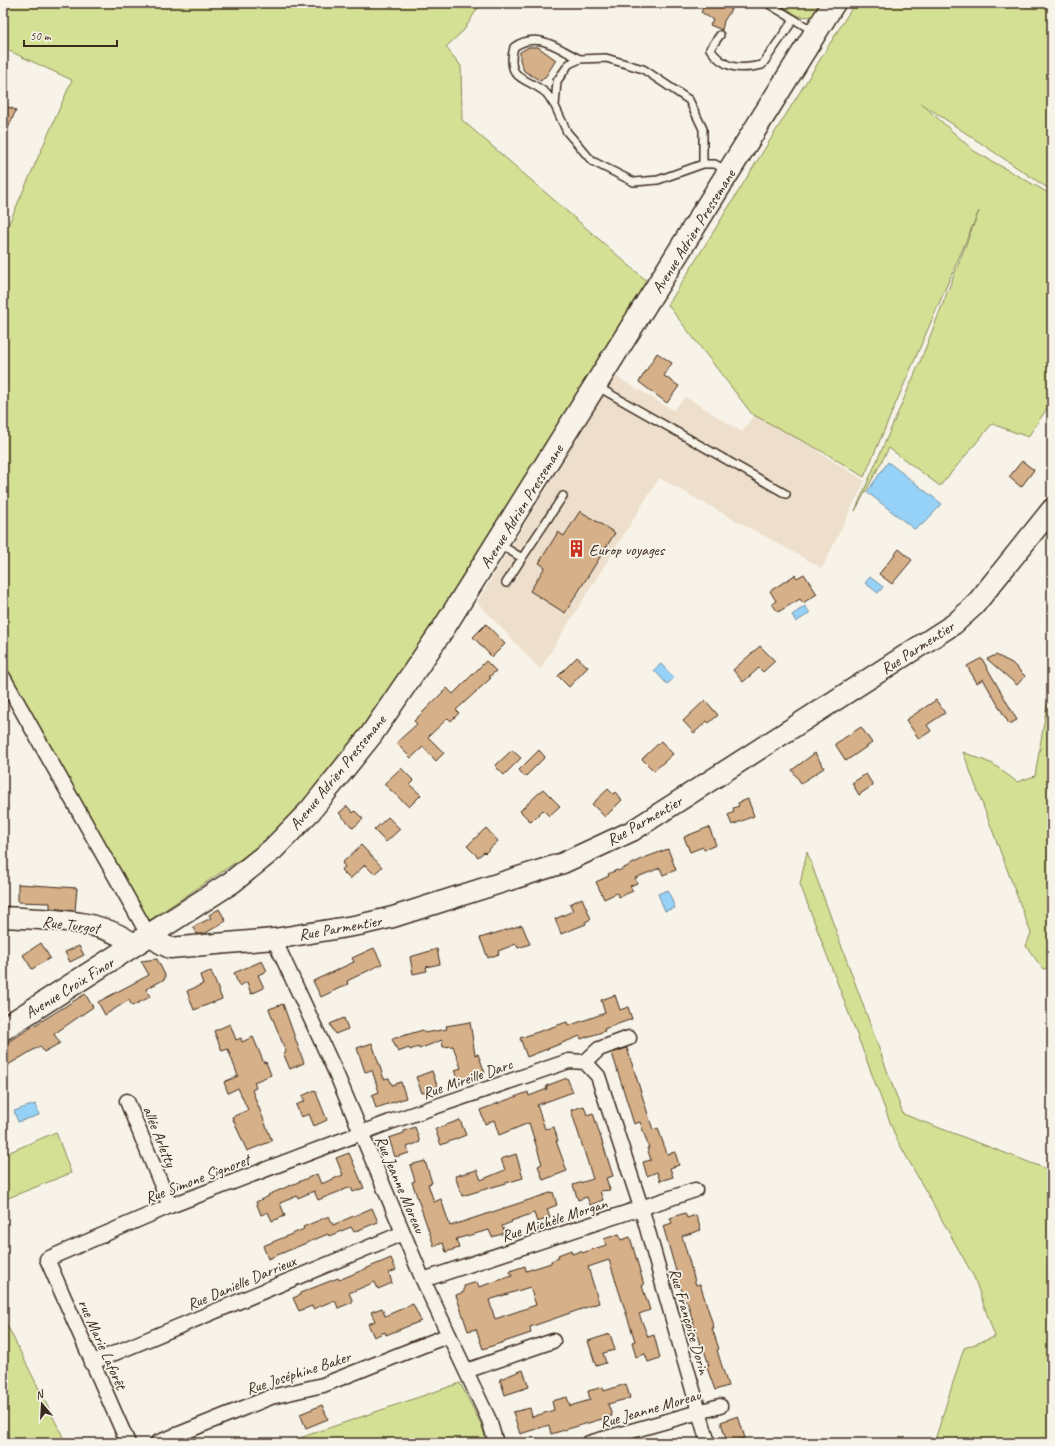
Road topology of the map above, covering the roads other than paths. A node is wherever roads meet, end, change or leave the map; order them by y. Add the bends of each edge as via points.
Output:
1 (767, 3) edge
2 (834, 3) edge
3 (794, 19) junction
4 (816, 32) junction
5 (720, 34) dead end
6 (580, 59) junction
7 (555, 106) junction
8 (703, 164) junction
9 (729, 172) junction
10 (596, 386) junction
11 (786, 494) dead end
12 (563, 496) dead end
13 (1052, 509) edge
14 (497, 543) junction
15 (522, 558) junction
16 (506, 583) dead end
17 (3, 677) edge
18 (3, 917) edge
19 (146, 939) junction
20 (274, 939) junction
21 (3, 1029) edge
22 (629, 1038) dead end
23 (585, 1062) junction
24 (127, 1101) dead end
25 (360, 1133) junction
26 (695, 1190) dead end
27 (170, 1206) junction
28 (641, 1207) junction
29 (403, 1233) junction
30 (47, 1259) joint
31 (423, 1280) junction
32 (449, 1335) junction
33 (553, 1341) dead end
34 (91, 1363) junction
35 (466, 1371) junction
36 (720, 1406) dead end
37 (699, 1413) junction
38 (128, 1443) edge
39 (157, 1443) edge
40 (496, 1443) edge
41 (589, 1443) edge
42 (708, 1443) edge

1 - 3 lane
2 - 4 main road, Avenue Adrien Pressemane
3 - 4 lane
3 - 5 lane via 762,66 745,69 730,67 716,58 710,49
4 - 9 main road, Avenue Adrien Pressemane
6 - 7 lane via 569,64 557,81
6 - 7 lane via 549,42 534,39 522,41 514,47 511,60 516,72 525,81 546,93
6 - 8 lane via 606,58 643,69 689,100 703,129
7 - 8 lane via 567,132 592,161 634,182 658,180
8 - 9 lane via 715,164
9 - 10 main road, Avenue Adrien Pressemane
10 - 11 lane
10 - 14 main road, Avenue Adrien Pressemane
12 - 15 lane
13 - 20 street, Rue Parmentier via 974,606 954,624 632,831 563,863 393,917
14 - 15 lane
14 - 19 main road, Avenue Adrien Pressemane via 445,626 371,734 310,811 272,849 232,882
15 - 16 lane
17 - 19 street
18 - 19 street, Rue Turgot via 97,926 120,935
19 - 20 street, Rue Parmentier via 170,948
19 - 21 main road, Avenue Croix Finor
20 - 25 street, Rue Jeanne Moreau via 336,1073
22 - 23 street via 599,1049
23 - 25 street, Rue Mireille Darc via 569,1061
23 - 28 street via 598,1076
24 - 27 street, allée Arletty
25 - 27 street, Rue Simone Signoret
25 - 29 street, Rue Jeanne Moreau
26 - 28 street, Rue Michèle Morgan
27 - 30 street, Rue Simone Signoret
28 - 31 street, Rue Michèle Morgan
28 - 37 street, Rue Françoise Dorin
29 - 31 street, Rue Jeanne Moreau
29 - 34 street, Rue Danielle Darrieux
30 - 34 street, rue Marie Laforêt
31 - 32 street, Rue Jeanne Moreau
32 - 35 street, Rue Jeanne Moreau
32 - 39 street, Rue Joséphine Baker via 323,1385 271,1397
33 - 35 street
34 - 38 street, rue Marie Laforêt
35 - 40 street, Rue Jeanne Moreau via 489,1420
36 - 37 street, Rue Jeanne Moreau
37 - 41 street, Rue Jeanne Moreau
37 - 42 street, Rue Françoise Dorin

